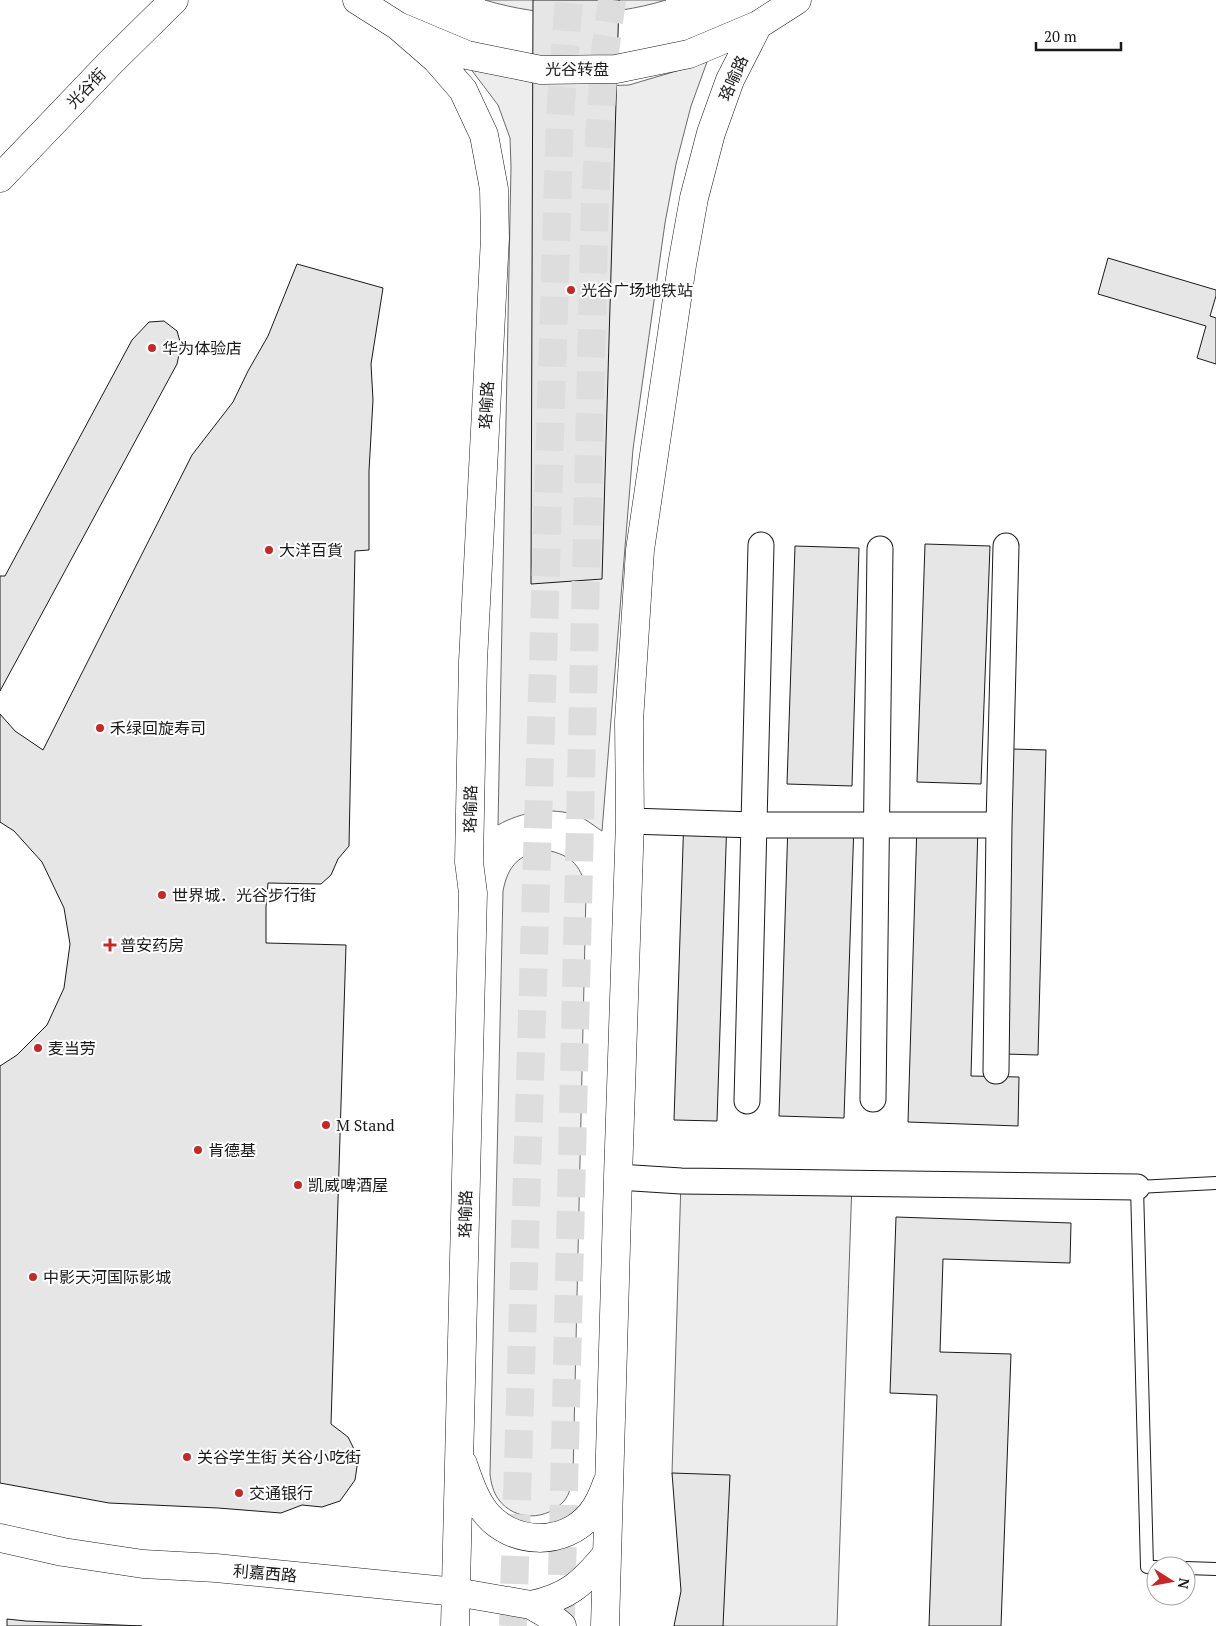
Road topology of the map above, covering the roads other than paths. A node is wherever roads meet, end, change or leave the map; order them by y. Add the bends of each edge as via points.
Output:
1 (174, 0) edge
2 (357, 0) edge
3 (797, 0) edge
4 (758, 25) junction
5 (398, 26) junction
6 (0, 178) edge
7 (761, 545) dead end
8 (1006, 546) dead end
9 (880, 548) dead end
10 (630, 822) junction
11 (754, 825) junction
12 (999, 825) junction
13 (876, 826) junction
14 (996, 1071) dead end
15 (873, 1099) dead end
16 (747, 1101) dead end
17 (618, 1177) junction
18 (1216, 1183) edge
19 (1137, 1187) junction
20 (459, 1454) junction
21 (610, 1475) junction
22 (0, 1538) edge
23 (606, 1555) junction
24 (1147, 1556) edge
25 (1196, 1568) edge
26 (1216, 1569) edge
27 (456, 1592) junction
28 (531, 1605) junction
29 (455, 1626) edge
30 (562, 1626) edge
31 (605, 1626) edge

1 - 6 main road, 光谷街
2 - 5 main road, 光谷转盘
3 - 4 main road, 光谷转盘
4 - 5 main road, 光谷转盘 via 689,54 616,69 588,70 541,70 467,55
4 - 10 main road, 珞喻路 via 730,80 712,132 694,198 682,264 640,550 629,721
5 - 20 main road, 珞喻路 via 436,59 463,90 484,135 494,189 495,238 474,661 469,862 473,893
7 - 11 street
8 - 12 street
9 - 13 street
10 - 11 street
10 - 17 main road, 珞喻路
11 - 13 street
11 - 16 street
12 - 13 street
12 - 14 street
13 - 15 street
17 - 19 street via 681,1181
17 - 21 main road, 珞喻路
18 - 19 lane
19 - 24 lane
20 - 21 main road via 476,1498 486,1513 512,1534 529,1538 563,1534 578,1526 600,1500
20 - 27 main road, 珞喻路
21 - 23 main road, 珞喻路
22 - 27 main road, 利嘉西路 via 142,1564 216,1568
23 - 28 main road via 568,1592
23 - 31 main road, 珞喻路
25 - 26 lane
27 - 28 main road, 利嘉西路
27 - 29 main road, 珞喻路
28 - 30 main road

